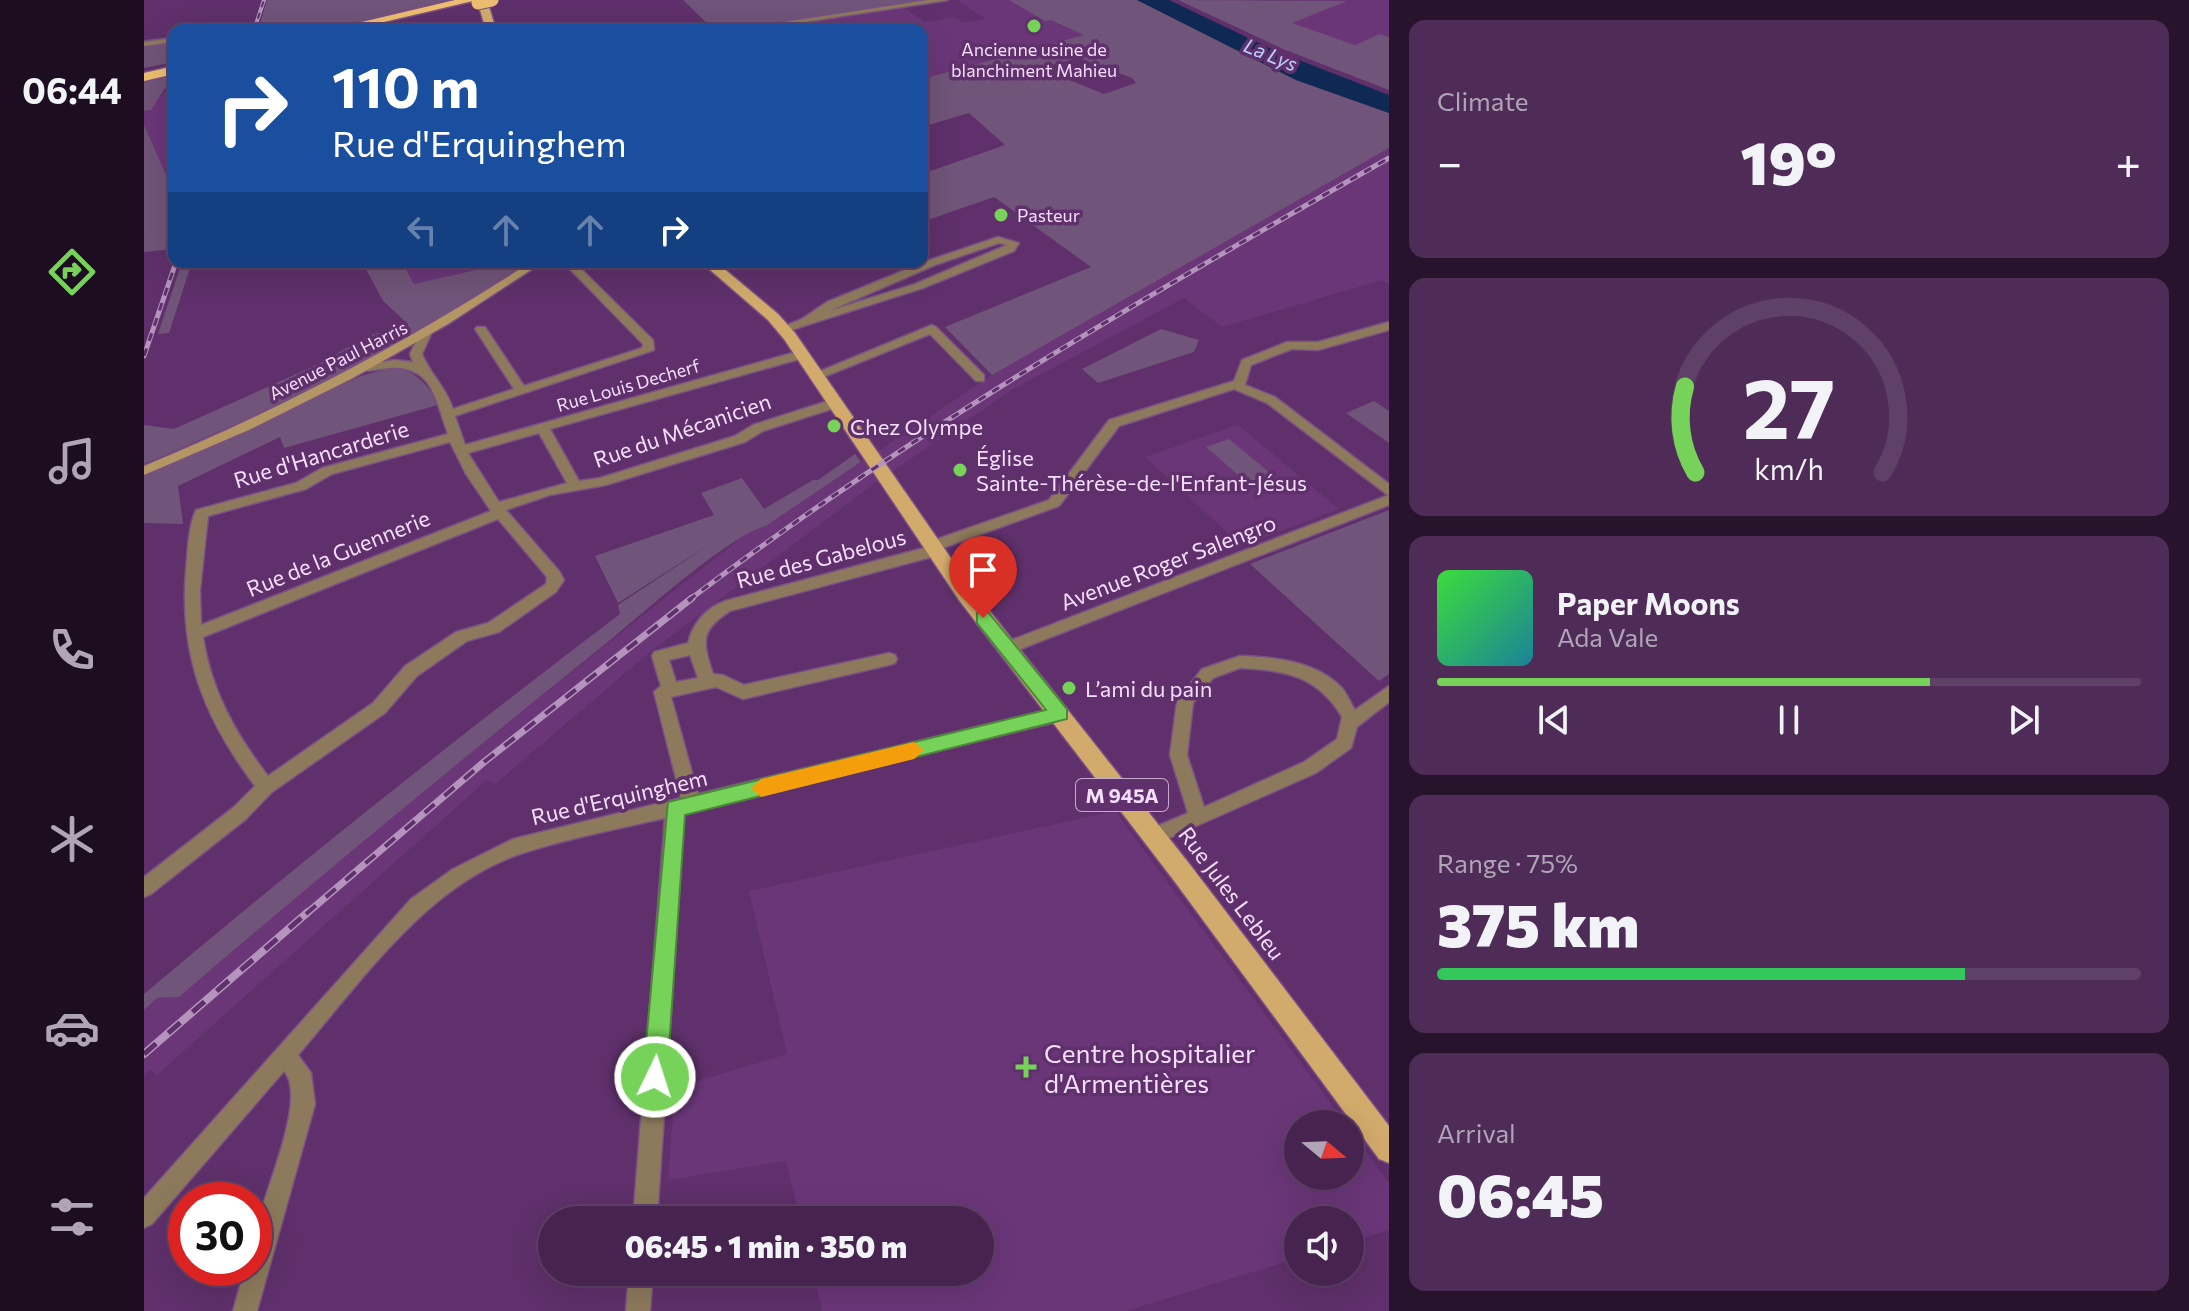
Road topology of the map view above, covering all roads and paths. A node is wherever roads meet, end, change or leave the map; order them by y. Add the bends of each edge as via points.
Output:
1 (944, 0) edge
2 (482, 1) edge
3 (365, 24) edge
4 (382, 24) edge
5 (489, 24) edge
6 (778, 24) edge
7 (168, 41) edge
8 (144, 44) edge
9 (168, 69) edge
10 (144, 74) edge
11 (928, 266) edge
12 (529, 268) edge
13 (574, 268) edge
14 (715, 268) edge
15 (923, 268) edge
16 (893, 279) junction
17 (907, 289) junction
18 (807, 321) junction
19 (1389, 326) edge
20 (481, 329) dead end
21 (784, 329) junction
22 (425, 334) junction
23 (803, 354) junction
24 (364, 368) junction
25 (422, 370) junction
26 (817, 375) junction
27 (980, 378) dead end
28 (1239, 385) junction
29 (521, 390) junction
30 (836, 403) junction
31 (449, 414) junction
32 (543, 428) junction
33 (455, 436) junction
34 (462, 450) junction
35 (144, 471) edge
36 (575, 486) junction
37 (1389, 491) edge
38 (1389, 500) edge
39 (498, 510) junction
40 (932, 549) junction
41 (193, 634) junction
42 (696, 647) junction
43 (1007, 648) junction
44 (889, 659) dead end
45 (707, 682) junction
46 (666, 691) junction
47 (1385, 695) edge
48 (1060, 714) junction
49 (1354, 721) junction
50 (266, 787) junction
51 (684, 806) junction
52 (1198, 816) junction
53 (1154, 836) junction
54 (144, 888) edge
55 (284, 1055) junction
56 (1387, 1147) edge
57 (646, 1206) edge
58 (144, 1216) edge
59 (640, 1286) edge
60 (245, 1311) edge
61 (638, 1311) edge

1 - 6 street
2 - 3 highway
2 - 4 highway
2 - 5 main road
7 - 8 street
9 - 10 highway
11 - 17 street via 998,240 1014,243
12 - 22 main road, Avenue Paul Harris
13 - 29 street via 650,346 642,354
14 - 21 main road, M 945A
15 - 16 street
16 - 17 street
16 - 18 street via 831,304
17 - 18 street
18 - 21 street
19 - 28 street via 1323,345 1291,345 1251,359
20 - 29 street
21 - 23 main road, M 945A
22 - 24 main road, Avenue Paul Harris
22 - 25 street via 416,354
23 - 26 main road, M 945A
23 - 32 street, Rue Louis Decherf
24 - 25 street via 401,363
24 - 35 main road, Avenue Paul Harris
25 - 31 street via 441,388
26 - 27 street via 932,329
26 - 30 main road, M 945A
28 - 37 street via 1271,400
28 - 40 street, Rue des Gabelous via 1114,423 1054,503
29 - 31 street
30 - 36 street, Rue du Mécanicien via 735,440
30 - 40 main road, Rue Jules Lebleu / M 945A
31 - 33 street
32 - 34 street, Rue Louis Decherf
32 - 36 street
33 - 34 street
33 - 41 street, Rue d'Hancarderie via 201,513 190,572
34 - 39 street
36 - 39 street, Rue du Mécanicien
38 - 43 street, Avenue Roger Salengro
39 - 41 street, Rue de la Guennerie
39 - 50 street via 557,578 551,588 493,628 459,637 411,671 379,708
40 - 42 street, Rue des Gabelous via 725,607 704,623
40 - 43 main road, Rue Jules Lebleu / M 945A
41 - 50 street via 212,702
42 - 45 street
42 - 46 street via 660,656
43 - 48 main road, Rue Jules Lebleu / M 945A
44 - 45 street via 743,692 717,680
45 - 46 street
46 - 51 street
47 - 49 street
48 - 51 street, Rue d'Erquinghem
48 - 53 main road, Rue Jules Lebleu / M 945A
49 - 52 street via 1349,738 1330,756
49 - 52 street via 1339,691 1300,666 1250,661 1216,673 1192,696 1178,734 1180,763
50 - 54 street
51 - 55 street, Rue d'Erquinghem via 520,845 423,901
51 - 57 street
52 - 53 street
53 - 56 main road, Rue Jules Lebleu / M 945A
55 - 58 street, Rue d'Erquinghem
55 - 60 street via 300,1073 304,1104
59 - 61 street

